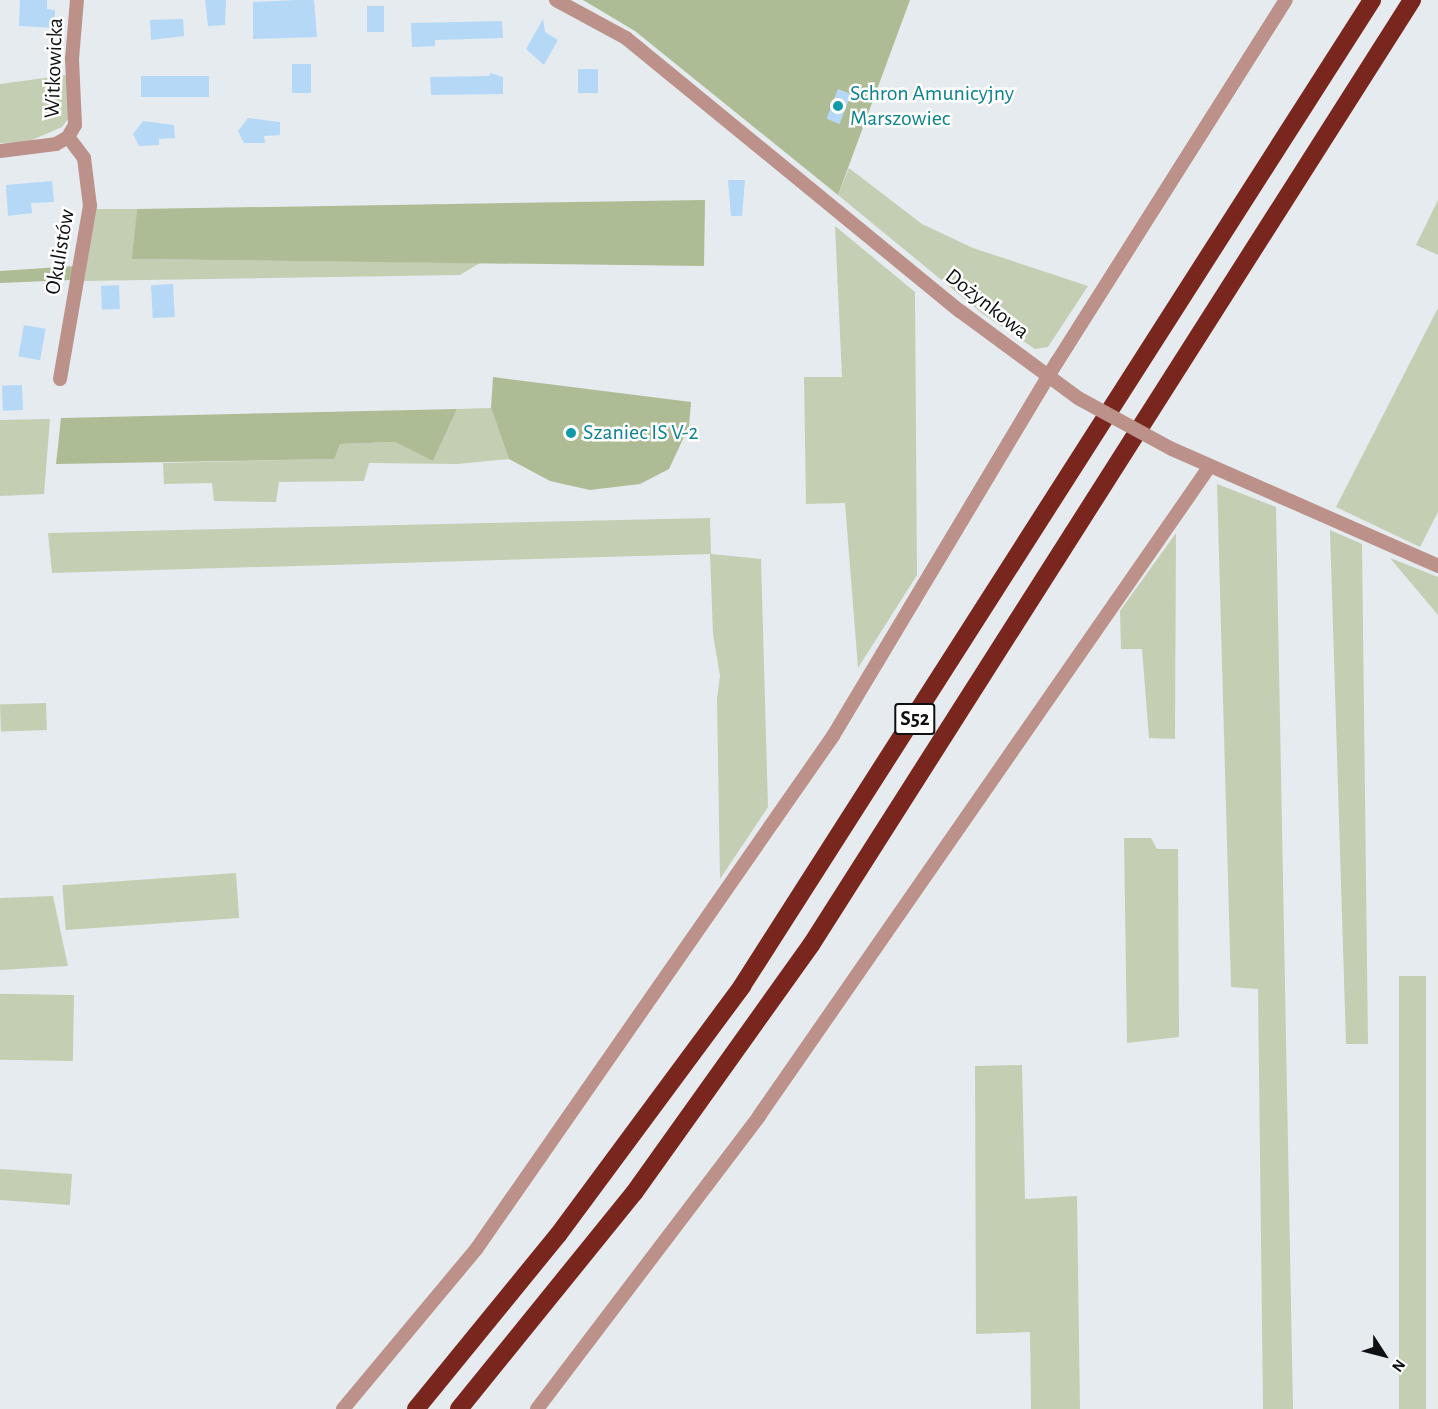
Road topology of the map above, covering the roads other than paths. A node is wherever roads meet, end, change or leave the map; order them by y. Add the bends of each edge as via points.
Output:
1 (77, 0) edge
2 (556, 0) edge
3 (1286, 0) edge
4 (1372, 0) edge
5 (1412, 0) edge
6 (68, 137) junction
7 (0, 151) edge
8 (1048, 378) junction
9 (60, 379) dead end
10 (1210, 466) junction
11 (1438, 566) edge
12 (343, 1409) edge
13 (416, 1409) edge
14 (459, 1409) edge
15 (537, 1409) edge

1 - 6 street, Witkowicka via 72,59 75,124
2 - 8 street, Dożynkowa via 604,24 634,45
3 - 8 street
4 - 13 highway, S52 via 742,986 566,1226
5 - 14 highway, S52 via 811,945 634,1193
6 - 7 street, Witkowicka via 56,144
6 - 9 street, Okulistów via 84,158 90,207
8 - 10 street, Dożynkowa, bridge via 1078,398
8 - 12 street via 833,736 746,864 477,1248
10 - 11 street, Dożynkowa
10 - 15 street via 766,1106

